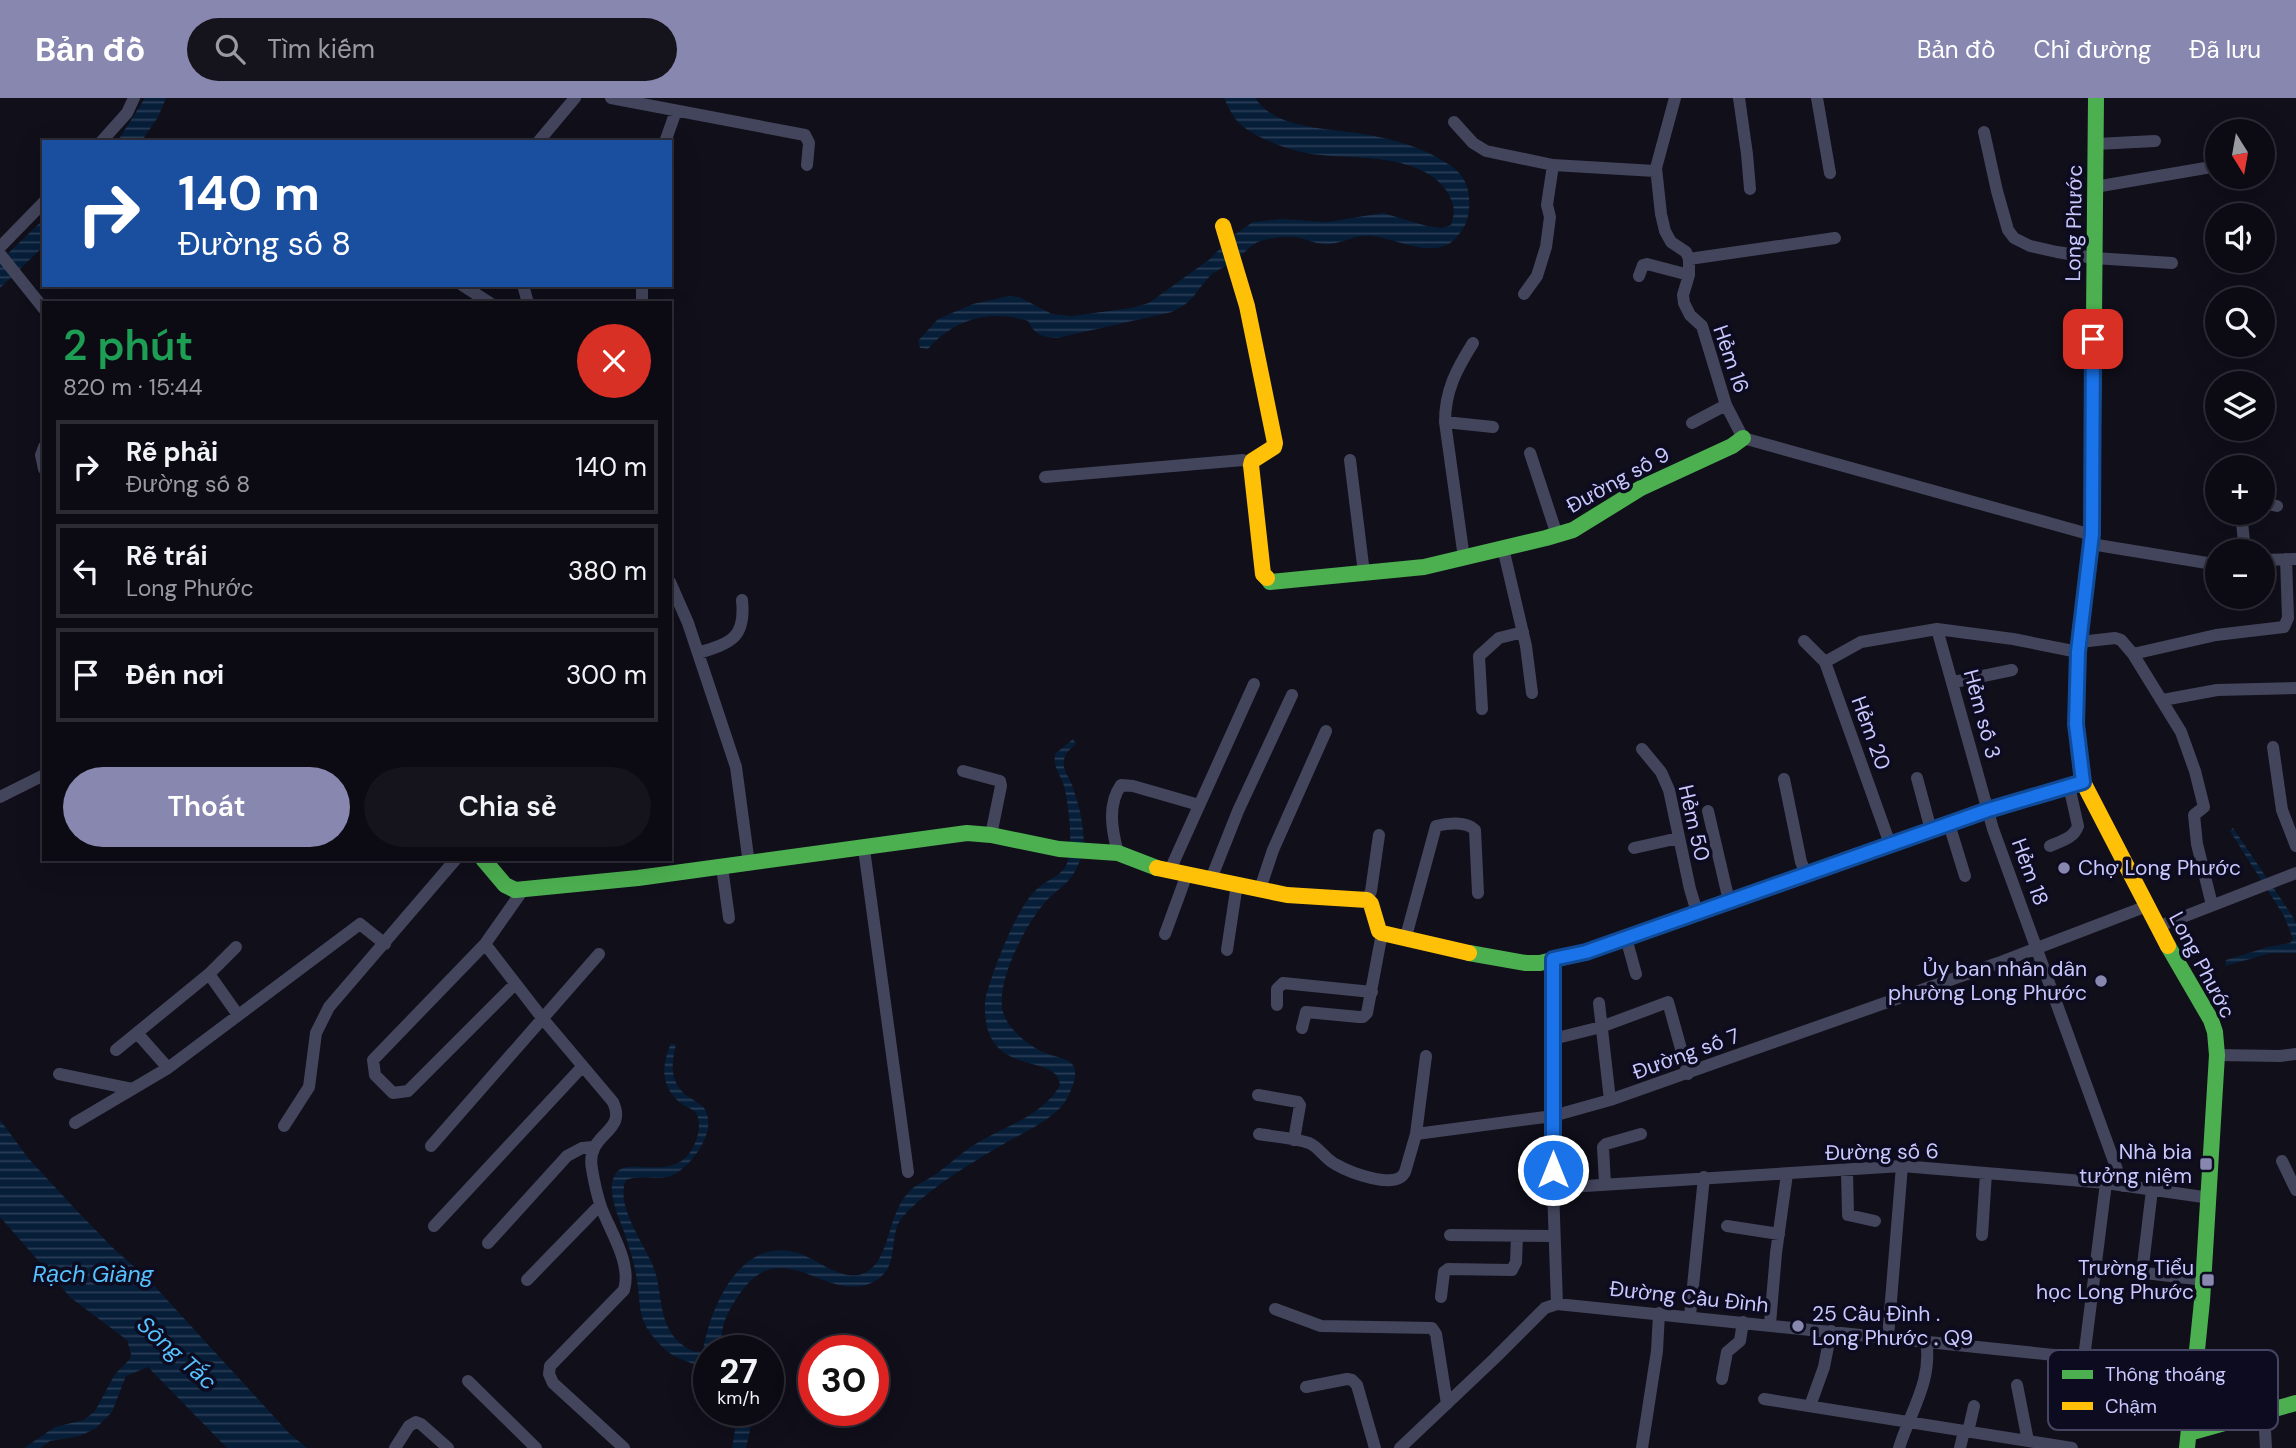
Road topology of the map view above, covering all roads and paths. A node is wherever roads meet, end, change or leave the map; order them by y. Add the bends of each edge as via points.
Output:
1 (134, 98) edge
2 (575, 98) edge
3 (611, 98) edge
4 (1675, 98) edge
5 (1739, 98) edge
6 (1817, 98) edge
7 (2096, 98) edge
8 (676, 111) junction
9 (1454, 122) dead end
10 (1984, 132) dead end
11 (103, 140) edge
12 (540, 140) edge
13 (665, 140) edge
14 (2154, 141) dead end
15 (2096, 144) junction
16 (807, 165) dead end
17 (1553, 165) junction
18 (2205, 168) edge
19 (1655, 171) junction
20 (1830, 173) dead end
21 (2095, 187) junction
22 (1750, 189) dead end
23 (42, 204) edge
24 (1224, 230) dead end
25 (1835, 238) dead end
26 (0, 253) edge
27 (2094, 258) junction
28 (1689, 259) junction
29 (2172, 263) dead end
30 (1689, 275) junction
31 (1639, 276) dead end
32 (465, 287) edge
33 (1524, 294) dead end
34 (487, 301) edge
35 (42, 307) edge
36 (1473, 343) dead end
37 (1726, 405) junction
38 (1445, 422) junction
39 (1692, 423) dead end
40 (1493, 427) dead end
41 (1743, 438) junction
42 (1530, 453) dead end
43 (1350, 460) dead end
44 (1251, 465) junction
45 (1045, 477) dead end
46 (1557, 535) junction
47 (2091, 539) junction
48 (1503, 548) junction
49 (1464, 558) junction
50 (2291, 559) edge
51 (2205, 563) edge
52 (1364, 573) junction
53 (672, 589) edge
54 (741, 600) dead end
55 (1937, 629) junction
56 (1522, 632) junction
57 (1804, 641) dead end
58 (2079, 647) junction
59 (698, 653) junction
60 (2133, 654) junction
61 (1825, 662) junction
62 (2012, 670) dead end
63 (1954, 682) junction
64 (1254, 684) dead end
65 (2296, 688) edge
66 (1532, 693) dead end
67 (1292, 695) dead end
68 (2163, 700) junction
69 (1482, 709) dead end
70 (1326, 731) dead end
71 (2273, 747) dead end
72 (1642, 749) dead end
73 (963, 771) dead end
74 (42, 776) edge
75 (1917, 778) dead end
76 (1784, 779) dead end
77 (2076, 784) junction
78 (0, 797) edge
79 (1199, 805) junction
80 (1988, 810) junction
81 (1708, 811) dead end
82 (1950, 824) junction
83 (1931, 830) junction
84 (991, 835) junction
85 (1379, 835) dead end
86 (1679, 838) junction
87 (1890, 844) junction
88 (2050, 846) dead end
89 (2296, 846) edge
90 (1634, 848) dead end
91 (864, 849) junction
92 (1113, 852) junction
93 (454, 861) edge
94 (485, 861) edge
95 (749, 864) junction
96 (722, 867) junction
97 (1170, 870) junction
98 (1806, 873) junction
99 (2296, 873) edge
100 (1187, 874) junction
101 (1965, 876) dead end
102 (1211, 879) junction
103 (1237, 884) junction
104 (525, 887) junction
105 (1261, 889) junction
106 (1478, 893) dead end
107 (1367, 900) junction
108 (1729, 901) junction
109 (2212, 905) junction
110 (2147, 906) junction
111 (1697, 912) junction
112 (729, 918) dead end
113 (2157, 927) junction
114 (1382, 933) junction
115 (1165, 934) dead end
116 (1626, 938) junction
117 (1405, 940) junction
118 (385, 944) junction
119 (485, 944) junction
120 (236, 947) dead end
121 (2038, 948) junction
122 (1227, 950) dead end
123 (599, 954) dead end
124 (1553, 959) junction
125 (209, 974) junction
126 (1636, 974) dead end
127 (515, 984) junction
128 (1372, 992) junction
129 (1599, 1003) dead end
130 (1277, 1005) dead end
131 (238, 1015) junction
132 (543, 1019) junction
133 (1601, 1027) junction
134 (1302, 1028) dead end
135 (136, 1033) junction
136 (1553, 1039) junction
137 (116, 1050) dead end
138 (2296, 1054) edge
139 (2217, 1055) junction
140 (1426, 1056) dead end
141 (582, 1067) junction
142 (168, 1068) junction
143 (60, 1074) dead end
144 (1688, 1074) junction
145 (132, 1089) junction
146 (1258, 1095) dead end
147 (1610, 1100) junction
148 (1553, 1116) junction
149 (75, 1124) dead end
150 (284, 1126) dead end
151 (1259, 1134) dead end
152 (1416, 1134) junction
153 (1641, 1134) dead end
154 (1294, 1140) junction
155 (431, 1146) dead end
156 (593, 1147) junction
157 (2282, 1161) dead end
158 (1902, 1166) junction
159 (1847, 1170) junction
160 (908, 1172) dead end
161 (1986, 1173) junction
162 (1787, 1174) junction
163 (1704, 1177) junction
164 (2106, 1183) junction
165 (1605, 1184) junction
166 (2123, 1186) junction
167 (1553, 1188) junction
168 (2296, 1188) edge
169 (2152, 1190) junction
170 (2210, 1198) junction
171 (600, 1205) junction
172 (1875, 1221) dead end
173 (434, 1226) dead end
174 (1727, 1226) dead end
175 (1779, 1234) junction
176 (1450, 1235) dead end
177 (1982, 1235) dead end
178 (1517, 1236) junction
179 (1554, 1237) junction
180 (488, 1243) dead end
181 (527, 1280) dead end
182 (2204, 1280) junction
183 (1441, 1297) dead end
184 (1557, 1304) junction
185 (1275, 1309) dead end
186 (1658, 1313) junction
187 (1690, 1316) junction
188 (1743, 1322) junction
189 (1770, 1324) junction
190 (1830, 1331) junction
191 (1888, 1337) junction
192 (1926, 1341) junction
193 (2085, 1350) edge
194 (2198, 1350) edge
195 (2048, 1354) edge
196 (1722, 1379) dead end
197 (468, 1381) dead end
198 (2017, 1385) dead end
199 (1306, 1387) dead end
200 (1764, 1399) dead end
201 (1447, 1404) junction
202 (2296, 1404) edge
203 (1810, 1406) junction
204 (1974, 1406) dead end
205 (2278, 1408) edge
206 (1907, 1422) junction
207 (2217, 1430) edge
208 (2265, 1430) edge
209 (1966, 1431) junction
210 (2188, 1441) edge
211 (2020, 1443) edge
212 (395, 1448) edge
213 (448, 1448) edge
214 (536, 1448) edge
215 (624, 1448) edge
216 (1375, 1448) edge
217 (1400, 1448) edge
218 (1642, 1448) edge
219 (1899, 1448) edge
220 (1960, 1448) edge
221 (2072, 1448) edge
222 (2266, 1448) edge

1 - 11 street
2 - 12 street
3 - 8 street
4 - 19 street
5 - 22 street
6 - 20 street
7 - 15 street, Long Phước
8 - 13 street
8 - 16 street via 804,135 809,143
9 - 17 street via 1486,151
10 - 27 street via 2011,235 2030,246
14 - 15 street
15 - 21 street, Long Phước
17 - 19 street
17 - 33 street via 1546,247 1537,276
18 - 21 street
19 - 28 street via 1665,231
21 - 27 street, Long Phước
23 - 26 street
24 - 44 street via 1252,317 1275,443
25 - 28 street
26 - 35 street
27 - 29 street
27 - 47 street, Long Phước
28 - 30 street, Hẻm 16
30 - 31 street via 1647,264
30 - 37 street, Hẻm 16 via 1684,303 1702,326
32 - 34 street
36 - 38 street via 1450,384
37 - 39 street
37 - 41 street, Hẻm 16
38 - 40 street
38 - 49 street
41 - 46 street, Đường số 9
41 - 47 street
42 - 46 street
43 - 52 street
44 - 45 street via 1243,460
44 - 52 street, Đường số 9 via 1266,579
46 - 48 street, Đường số 9
47 - 51 street
47 - 58 street, Long Phước
48 - 49 street, Đường số 9
48 - 56 street
49 - 52 street, Đường số 9
50 - 60 street via 2284,627 2216,635
53 - 59 street
54 - 59 street via 741,628 726,643
55 - 58 street
55 - 61 street via 1861,642
55 - 63 street, Hẻm số 3
56 - 66 street
56 - 69 street via 1499,638 1479,656
57 - 61 street, Hẻm 20
58 - 60 street via 2115,638
58 - 77 street, Long Phước
59 - 95 street via 736,767
60 - 68 street
61 - 87 street, Hẻm 20
62 - 63 street
63 - 80 street, Hẻm số 3
64 - 79 street
65 - 68 street via 2217,690
67 - 102 street
68 - 109 street via 2188,748 2204,807 2194,815
70 - 105 street via 1273,850
71 - 89 street via 2282,810
72 - 86 street, Hẻm 50 via 1669,790
73 - 84 street via 1000,781
74 - 78 street
75 - 83 street
76 - 98 street
77 - 80 street
77 - 88 street via 2077,831
77 - 110 street, Long Phước
79 - 92 street via 1121,785 1112,807
79 - 97 street
80 - 82 street
80 - 121 street, Hẻm 18
81 - 108 street
82 - 83 street
82 - 101 street
83 - 87 street
84 - 91 street via 967,834
84 - 92 street via 1059,849
85 - 107 street
86 - 90 street
86 - 111 street, Hẻm 50
87 - 98 street
91 - 95 street
91 - 160 street
92 - 97 street
93 - 118 street
94 - 104 street via 510,888
95 - 96 street
96 - 104 street
96 - 112 street
97 - 100 street
98 - 108 street
99 - 109 street
100 - 102 street
100 - 115 street
102 - 103 street
103 - 105 street
103 - 122 street
104 - 119 street
105 - 107 street
106 - 117 street via 1473,826 1436,826
107 - 114 street
108 - 111 street
109 - 113 street
110 - 113 street, Long Phước
110 - 121 street, Đường số 7
111 - 116 street
113 - 139 street, Long Phước via 2211,1020
114 - 117 street
114 - 128 street
116 - 124 street
116 - 126 street
117 - 124 street via 1526,963
118 - 131 street via 360,924
118 - 150 street via 329,1007 316,1033 309,1087
119 - 127 street
119 - 127 street via 373,1060 375,1075 393,1093 408,1091
120 - 125 street
121 - 144 street, Đường số 7
121 - 166 street, Hẻm 18
123 - 132 street
124 - 136 street
125 - 131 street
125 - 135 street
127 - 132 street
128 - 130 street via 1283,983 1277,989
128 - 134 street via 1363,1017 1306,1012
129 - 133 street
131 - 142 street
132 - 141 street
132 - 155 street
133 - 136 street
133 - 144 street via 1668,1002
133 - 147 street
135 - 137 street
135 - 142 street
136 - 148 street
138 - 139 street
139 - 170 street, Long Phước
140 - 152 street
141 - 156 street via 616,1109 615,1122
141 - 173 street
142 - 145 street
143 - 145 street
144 - 147 street, Đường số 7
145 - 149 street
146 - 154 street via 1298,1102
147 - 148 street, Đường số 7
148 - 152 street, Đường số 7
148 - 167 street
151 - 154 street
152 - 154 street via 1403,1176 1388,1181 1333,1163 1312,1145
153 - 165 street via 1603,1147
156 - 171 street via 591,1163
156 - 180 street via 567,1156
157 - 168 street
158 - 159 street, Đường số 6
158 - 161 street, Đường số 6
158 - 191 street
159 - 162 street, Đường số 6
159 - 172 street via 1849,1215
161 - 164 street, Đường số 6
161 - 177 street
162 - 163 street, Đường số 6
162 - 175 street
163 - 165 street, Đường số 6
163 - 187 street
164 - 166 street, Đường số 6
164 - 193 street
165 - 167 street, Đường số 6
166 - 169 street, Đường số 6
167 - 179 street
169 - 170 street, Đường số 6
169 - 182 street via 2145,1273
170 - 182 street, Long Phước
171 - 181 street
171 - 215 street via 618,1246 624,1290 550,1366 549,1374 553,1384
174 - 175 street
175 - 189 street
176 - 178 street
178 - 179 street
178 - 183 street via 1513,1270 1448,1269
179 - 184 street
182 - 194 street, Long Phước
184 - 186 street, Đường Cầu Đình
184 - 201 street via 1545,1308
185 - 201 street via 1321,1326 1432,1328
186 - 187 street, Đường Cầu Đình
186 - 218 street
187 - 188 street, Đường Cầu Đình
188 - 189 street, Đường Cầu Đình
188 - 196 street via 1740,1341 1727,1352
189 - 190 street, Đường Cầu Đình
190 - 191 street, Đường Cầu Đình
190 - 203 street
191 - 192 street, Đường Cầu Đình
192 - 195 street, Đường Cầu Đình
192 - 206 street via 1925,1381
197 - 214 street
198 - 211 street
199 - 216 street via 1352,1380
200 - 203 street
201 - 217 street
202 - 205 street
203 - 206 street
204 - 209 street
206 - 209 street
206 - 219 street
207 - 210 street
208 - 222 street
209 - 211 street
209 - 220 street
211 - 221 street
212 - 213 street via 416,1422

